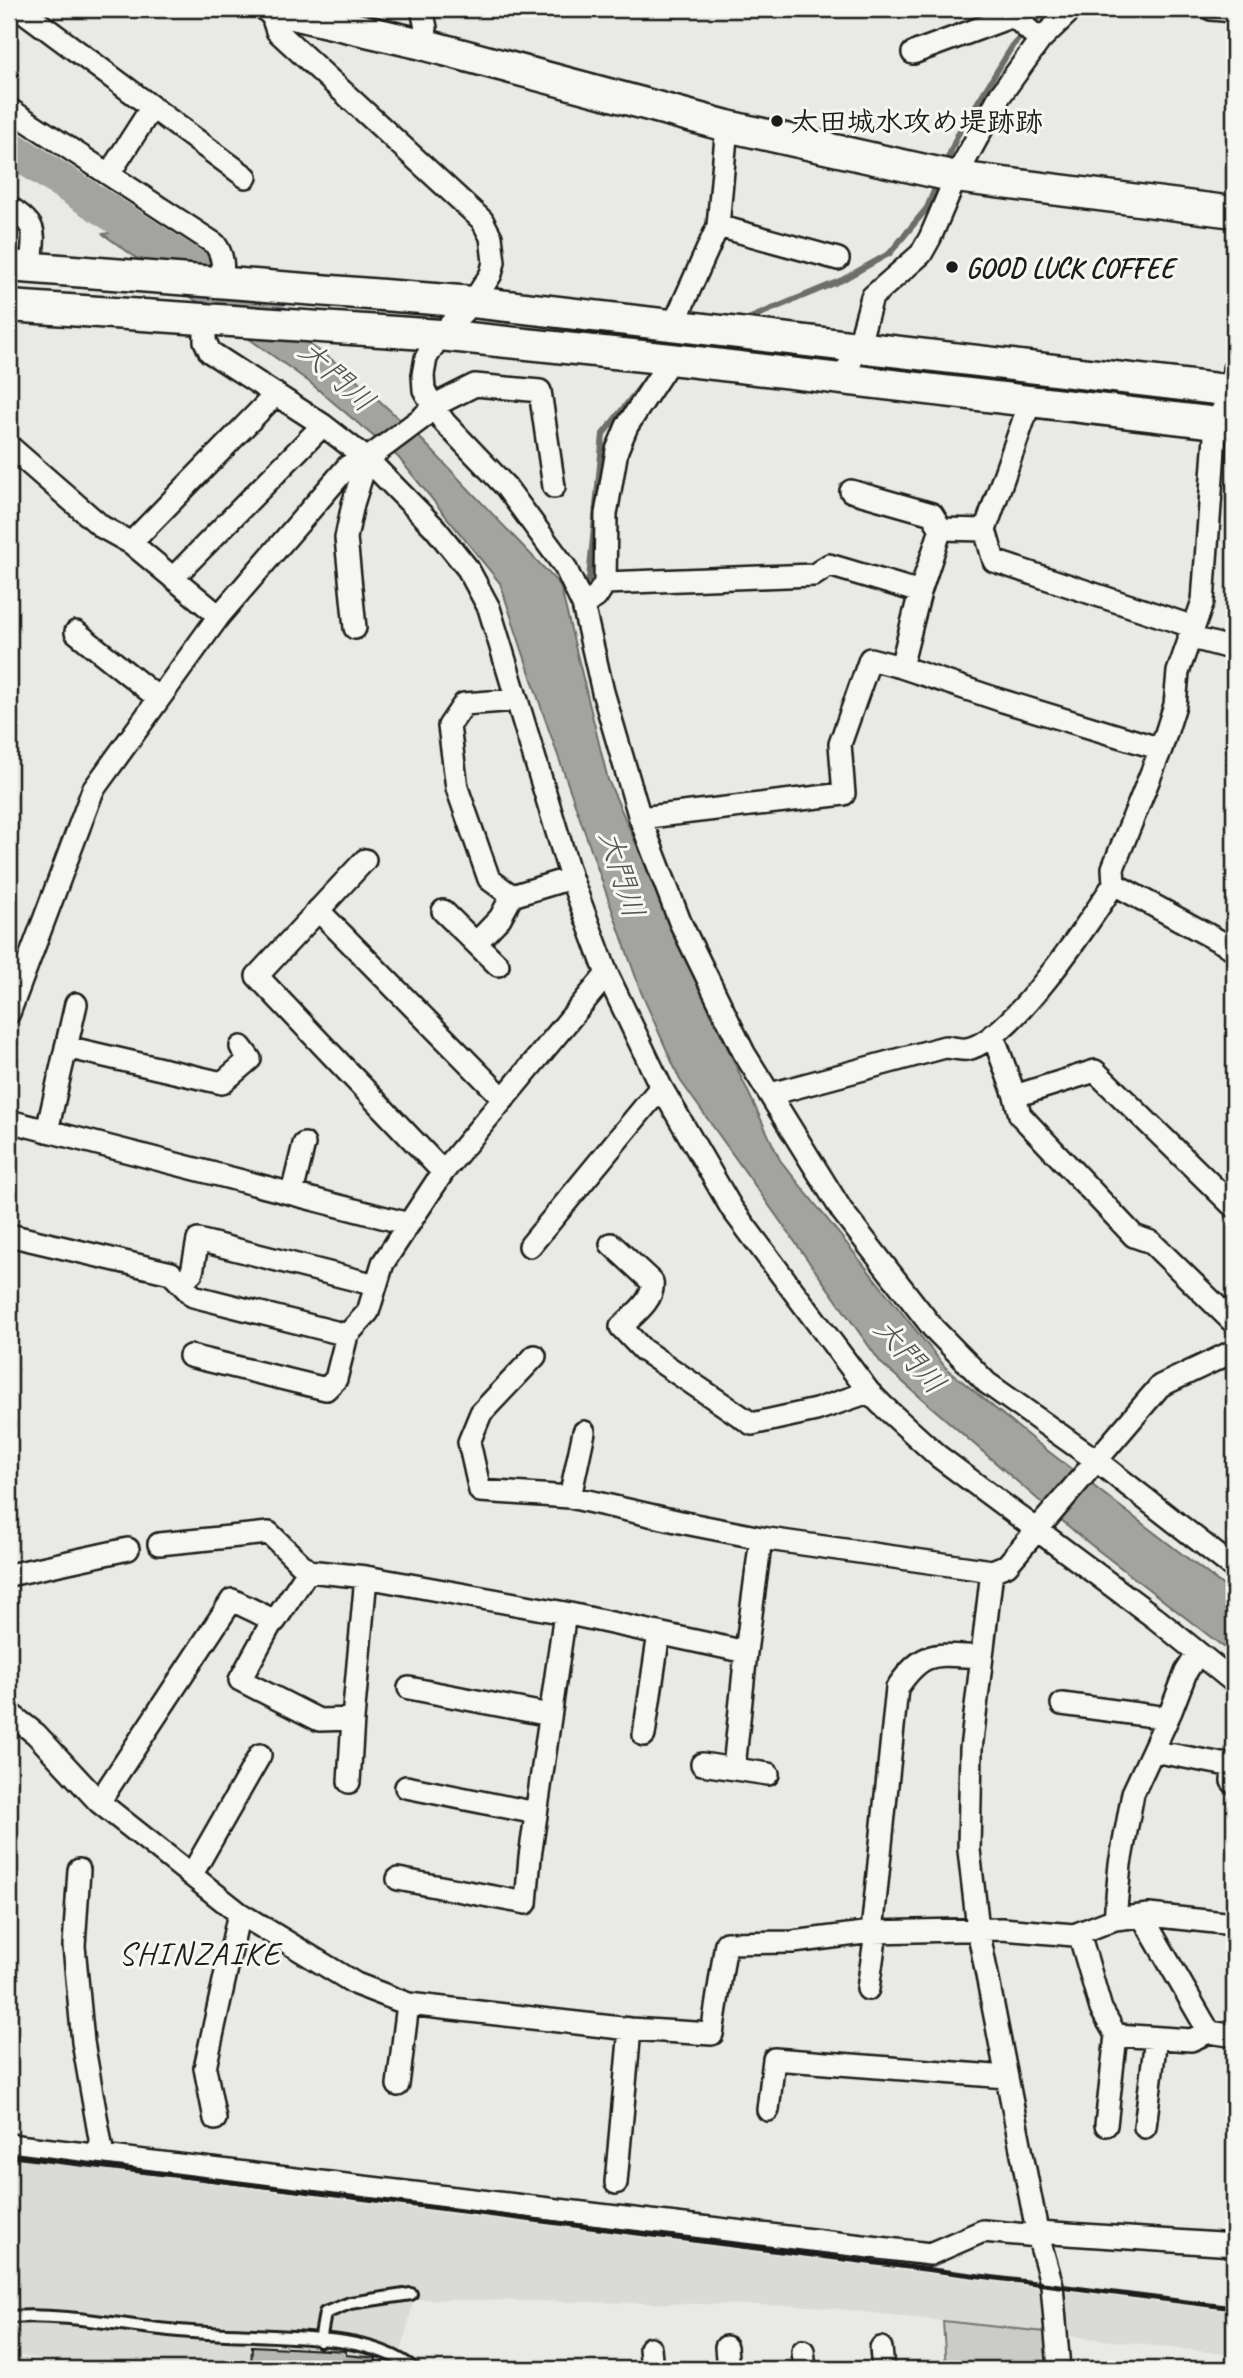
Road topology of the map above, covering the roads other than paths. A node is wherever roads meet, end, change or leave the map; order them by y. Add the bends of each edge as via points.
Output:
1 (20, 9) edge
2 (275, 9) edge
3 (422, 9) edge
4 (1072, 9) edge
5 (1211, 9) edge
6 (1013, 11) edge
7 (1234, 11) edge
8 (1040, 40) junction
9 (422, 44) junction
10 (913, 53) dead end
11 (152, 107) junction
12 (9, 109) edge
13 (727, 126) junction
14 (109, 174) junction
15 (246, 177) dead end
16 (956, 177) junction
17 (9, 207) edge
18 (1234, 212) edge
19 (718, 226) junction
20 (838, 259) dead end
21 (20, 267) edge
22 (222, 281) junction
23 (473, 302) junction
24 (9, 306) edge
25 (205, 318) junction
26 (673, 326) junction
27 (440, 335) junction
28 (858, 348) junction
29 (671, 359) junction
30 (842, 380) junction
31 (1233, 384) edge
32 (276, 394) junction
33 (1030, 402) junction
34 (427, 412) junction
35 (1225, 424) edge
36 (323, 425) junction
37 (9, 446) edge
38 (369, 457) junction
39 (554, 488) dead end
40 (851, 491) dead end
41 (941, 529) junction
42 (985, 530) junction
43 (131, 543) junction
44 (173, 578) junction
45 (605, 583) junction
46 (920, 592) junction
47 (583, 605) junction
48 (219, 616) junction
49 (355, 628) dead end
50 (76, 632) dead end
51 (1192, 632) junction
52 (1234, 649) edge
53 (901, 667) junction
54 (158, 698) junction
55 (517, 699) junction
56 (1161, 749) junction
57 (640, 818) junction
58 (365, 860) dead end
59 (571, 878) junction
60 (1114, 884) junction
61 (512, 896) junction
62 (318, 910) junction
63 (443, 911) dead end
64 (476, 943) junction
65 (1234, 949) edge
66 (498, 965) dead end
67 (607, 974) junction
68 (76, 1004) dead end
69 (9, 1013) edge
70 (993, 1035) junction
71 (66, 1047) junction
72 (241, 1047) dead end
73 (661, 1087) junction
74 (771, 1094) junction
75 (1015, 1096) junction
76 (504, 1099) junction
77 (9, 1121) edge
78 (47, 1131) junction
79 (304, 1144) dead end
80 (443, 1172) junction
81 (292, 1193) junction
82 (1234, 1203) edge
83 (409, 1224) junction
84 (9, 1236) edge
85 (611, 1244) dead end
86 (530, 1246) dead end
87 (181, 1283) junction
88 (376, 1285) junction
89 (1234, 1323) edge
90 (347, 1335) junction
91 (1234, 1351) edge
92 (190, 1356) dead end
93 (535, 1356) dead end
94 (869, 1392) junction
95 (584, 1432) dead end
96 (1094, 1464) junction
97 (570, 1497) junction
98 (1040, 1526) junction
99 (761, 1538) junction
100 (159, 1544) dead end
101 (128, 1549) dead end
102 (1234, 1568) edge
103 (308, 1571) junction
104 (992, 1571) junction
105 (9, 1575) edge
106 (366, 1577) junction
107 (565, 1613) junction
108 (273, 1620) junction
109 (659, 1633) junction
110 (746, 1652) junction
111 (1198, 1653) junction
112 (981, 1657) junction
113 (1234, 1682) edge
114 (409, 1688) dead end
115 (1062, 1704) dead end
116 (9, 1713) edge
117 (550, 1715) junction
118 (1168, 1718) junction
119 (353, 1719) junction
120 (644, 1735) dead end
121 (1153, 1751) junction
122 (260, 1755) dead end
123 (702, 1764) dead end
124 (734, 1768) junction
125 (768, 1774) dead end
126 (349, 1782) dead end
127 (1234, 1783) edge
128 (406, 1787) dead end
129 (99, 1802) junction
130 (536, 1813) junction
131 (79, 1870) dead end
132 (192, 1874) junction
133 (398, 1879) dead end
134 (239, 1913) junction
135 (1142, 1916) junction
136 (1115, 1919) junction
137 (1234, 1924) edge
138 (978, 1929) junction
139 (874, 1932) junction
140 (1079, 1933) junction
141 (868, 1989) dead end
142 (408, 2004) junction
143 (630, 2029) junction
144 (1209, 2032) junction
145 (1234, 2034) edge
146 (1116, 2035) junction
147 (1156, 2038) junction
148 (1007, 2077) junction
149 (398, 2085) dead end
150 (768, 2110) dead end
151 (215, 2119) dead end
152 (1106, 2125) dead end
153 (1145, 2127) dead end
154 (9, 2145) edge
155 (103, 2156) junction
156 (616, 2183) dead end
157 (1038, 2234) junction
158 (1234, 2245) edge
159 (411, 2294) dead end
160 (9, 2316) edge
161 (320, 2341) junction
162 (650, 2347) dead end
163 (726, 2347) dead end
164 (414, 2369) edge
165 (652, 2369) edge
166 (727, 2369) edge
167 (1059, 2369) edge

1 - 11 street
2 - 9 street
2 - 23 street via 277,31 482,220 491,237 494,262 486,285
3 - 9 street via 426,28
4 - 8 street
5 - 7 street
6 - 8 street
6 - 10 street
8 - 16 street via 999,97
9 - 13 street
11 - 14 street
11 - 15 street
12 - 14 street
13 - 16 street
13 - 19 street
14 - 22 street via 215,244 223,261
16 - 18 street
16 - 28 street via 920,254 872,297
17 - 21 street via 31,223 33,230
19 - 20 street
19 - 26 street
21 - 22 street
22 - 23 street
23 - 26 street
23 - 27 street
24 - 25 street
25 - 27 street
25 - 32 street via 210,352
26 - 28 street
27 - 29 street
27 - 34 street via 426,358 423,375
28 - 30 street
28 - 31 street
29 - 30 street
29 - 45 street via 627,426 617,450 606,514
30 - 33 street
31 - 35 street
32 - 36 street
32 - 43 street
33 - 35 street
33 - 42 street
34 - 38 street
34 - 39 street via 475,385 540,391
34 - 47 street via 506,488 565,567
35 - 51 street via 1203,601
36 - 38 street
36 - 44 street
37 - 43 street via 102,527
38 - 48 street via 348,466
38 - 49 street via 346,538
38 - 55 street via 468,569 489,607
40 - 41 street via 932,514
41 - 42 street
41 - 46 street
42 - 51 street via 993,561
43 - 44 street
44 - 48 street
45 - 46 street via 814,576 829,565
45 - 47 street via 596,597
46 - 53 street
47 - 57 street
48 - 54 street
50 - 54 street
51 - 52 street
51 - 56 street
53 - 56 street
53 - 57 street via 870,659 840,744 844,793
54 - 69 street via 93,790
55 - 59 street
55 - 61 street via 464,704 449,726 457,788 489,879
56 - 60 street via 1113,868
57 - 74 street via 680,922 744,1053
58 - 62 street
59 - 61 street
59 - 67 street
60 - 65 street
60 - 70 street via 1079,938 1015,1017
61 - 64 street via 500,918
62 - 76 street
62 - 80 street via 257,975
63 - 64 street
64 - 66 street
67 - 73 street
67 - 76 street
68 - 71 street
70 - 74 street via 967,1049 945,1047
70 - 75 street
71 - 72 street via 222,1083 250,1059
71 - 78 street
73 - 86 street
73 - 94 street via 732,1209
74 - 96 street via 842,1211 933,1328 987,1383
75 - 82 street via 1095,1071
75 - 89 street via 1020,1115 1134,1236 1151,1242
76 - 80 street
77 - 78 street
78 - 81 street
79 - 81 street
80 - 83 street
81 - 83 street
83 - 88 street via 383,1263
84 - 87 street via 171,1273
85 - 94 street via 652,1282 653,1290 621,1327 643,1350 752,1424
87 - 88 street via 192,1272 198,1240
87 - 90 street via 193,1296
88 - 90 street via 368,1312
90 - 92 street via 336,1379 326,1389
91 - 96 street via 1160,1386
93 - 97 street via 481,1413 469,1442 480,1491
94 - 98 street via 938,1456
95 - 97 street
96 - 98 street
96 - 102 street
97 - 99 street
98 - 104 street via 1007,1565
98 - 111 street
99 - 104 street
99 - 110 street
100 - 103 street via 269,1533
101 - 105 street
103 - 106 street
103 - 108 street
104 - 112 street
106 - 107 street
106 - 119 street
107 - 109 street
107 - 117 street
108 - 119 street via 240,1680 318,1720
108 - 129 street via 232,1600
109 - 110 street
109 - 120 street
110 - 124 street
111 - 113 street
111 - 118 street
112 - 138 street via 971,1749 970,1850
112 - 139 street via 936,1655 911,1666 897,1688
114 - 117 street
115 - 118 street
116 - 129 street via 36,1734
117 - 130 street
118 - 121 street
119 - 126 street
121 - 127 street via 1233,1766
121 - 136 street via 1133,1793
122 - 132 street
123 - 124 street
124 - 125 street
128 - 130 street
129 - 132 street
130 - 133 street via 526,1903
131 - 155 street via 74,1945 83,2042
132 - 134 street
134 - 142 street via 356,1984
134 - 151 street via 205,2068
135 - 136 street
135 - 137 street
135 - 144 street
136 - 140 street
138 - 139 street
138 - 140 street
138 - 148 street
139 - 141 street
139 - 143 street via 793,1942 726,1943 712,2034
140 - 146 street via 1101,2009
142 - 143 street
142 - 149 street
143 - 156 street
144 - 145 street
144 - 147 street via 1191,2040
146 - 147 street
146 - 152 street
147 - 153 street
148 - 150 street via 774,2059
148 - 157 street
154 - 155 street
155 - 157 street via 930,2254 983,2231
157 - 158 street
157 - 167 street via 1052,2286
159 - 161 lane via 350,2302 324,2313
160 - 161 lane
161 - 164 lane via 381,2351
162 - 165 street
163 - 166 street

